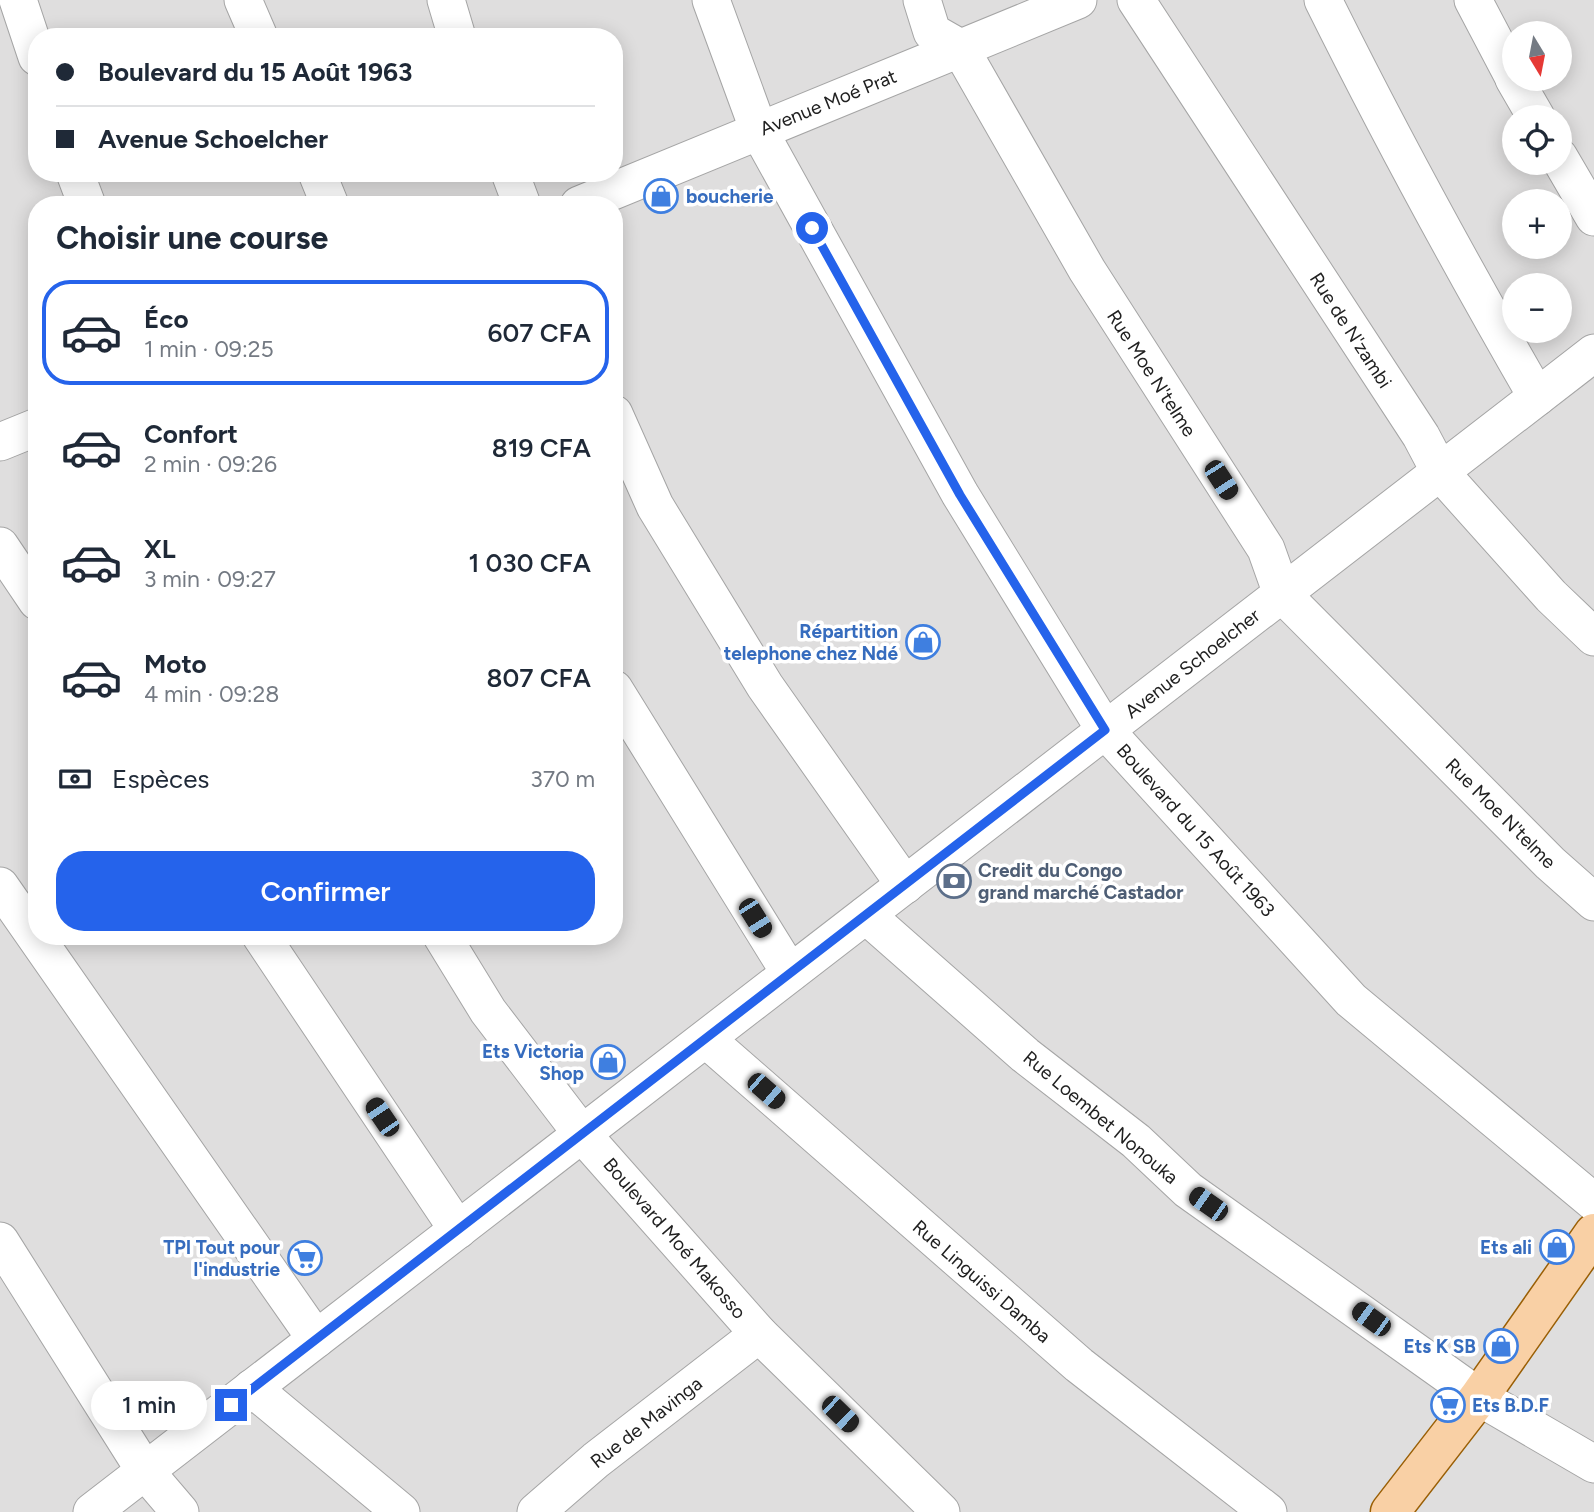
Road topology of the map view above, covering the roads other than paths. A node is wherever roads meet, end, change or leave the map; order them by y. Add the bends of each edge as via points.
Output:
1 (19, 0) edge
2 (243, 0) edge
3 (446, 0) edge
4 (711, 0) edge
5 (922, 0) edge
6 (1078, 0) edge
7 (1136, 0) edge
8 (1323, 0) edge
9 (1473, 0) edge
10 (28, 28) edge
11 (255, 28) edge
12 (454, 28) edge
13 (960, 48) junction
14 (1502, 55) edge
15 (759, 131) junction
16 (1570, 175) edge
17 (601, 196) edge
18 (1594, 216) edge
19 (1594, 353) edge
20 (1537, 397) junction
21 (28, 431) edge
22 (623, 434) edge
23 (0, 442) edge
24 (1440, 472) junction
25 (0, 546) edge
26 (28, 588) edge
27 (1282, 594) junction
28 (1594, 637) edge
29 (623, 703) edge
30 (1105, 730) junction
31 (905, 884) junction
32 (0, 886) edge
33 (1594, 902) edge
34 (866, 915) junction
35 (28, 926) edge
36 (41, 945) edge
37 (267, 945) edge
38 (448, 945) edge
39 (790, 974) junction
40 (706, 1039) junction
41 (582, 1134) junction
42 (1594, 1202) edge
43 (458, 1230) junction
44 (1594, 1234) edge
45 (0, 1241) edge
46 (759, 1334) junction
47 (316, 1339) junction
48 (252, 1388) junction
49 (1479, 1397) junction
50 (1594, 1464) edge
51 (145, 1471) junction
52 (92, 1512) edge
53 (180, 1512) edge
54 (401, 1512) edge
55 (536, 1512) edge
56 (941, 1512) edge
57 (1268, 1512) edge
58 (1390, 1512) edge

1 - 10 street
2 - 11 street
3 - 12 street
4 - 15 street, Boulevard du 15 Août 1963
5 - 13 street, Rue Moe N'telme via 932,32
6 - 13 street, Avenue Moé Prat
7 - 24 street, Rue de N'zambi via 1421,436
8 - 20 street via 1460,263
9 - 14 street
13 - 15 street, Avenue Moé Prat
13 - 27 street, Rue Moe N'telme via 1087,270 1266,549
15 - 17 street, Avenue Moé Prat
15 - 30 street, Boulevard du 15 Août 1963 via 960,495
16 - 18 street
19 - 20 street, Avenue Schoelcher
20 - 24 street, Avenue Schoelcher
21 - 23 street
22 - 31 street via 655,506 758,674
24 - 27 street, Avenue Schoelcher
24 - 28 street, Rue de N'zambi via 1550,596
25 - 26 street
27 - 30 street, Avenue Schoelcher
27 - 33 street, Rue Moe N'telme
29 - 39 street
30 - 31 street, Avenue Schoelcher
30 - 42 street, Boulevard du 15 Août 1963 via 1351,1000
31 - 34 street, Avenue Schoelcher
32 - 35 street
34 - 39 street, Avenue Schoelcher
34 - 49 street, Rue Loembet Nonouka via 1188,1190
36 - 47 street
37 - 43 street
38 - 41 street, Boulevard Moé Makosso via 488,1011
39 - 40 street, Avenue Schoelcher
40 - 41 street, Avenue Schoelcher
40 - 57 street, Rue Linguissi Damba via 1079,1365
41 - 43 street, Avenue Schoelcher
41 - 46 street, Boulevard Moé Makosso
43 - 47 street, Avenue Schoelcher
44 - 49 main road
45 - 51 street
46 - 55 street, Rue de Mavinga
46 - 56 street, Boulevard Moé Makosso
47 - 48 street, Avenue Schoelcher
48 - 51 street, Avenue Schoelcher
48 - 54 street
49 - 50 street, Rue Loembet Nonouka
49 - 58 main road
51 - 52 street, Avenue Schoelcher
51 - 53 street

